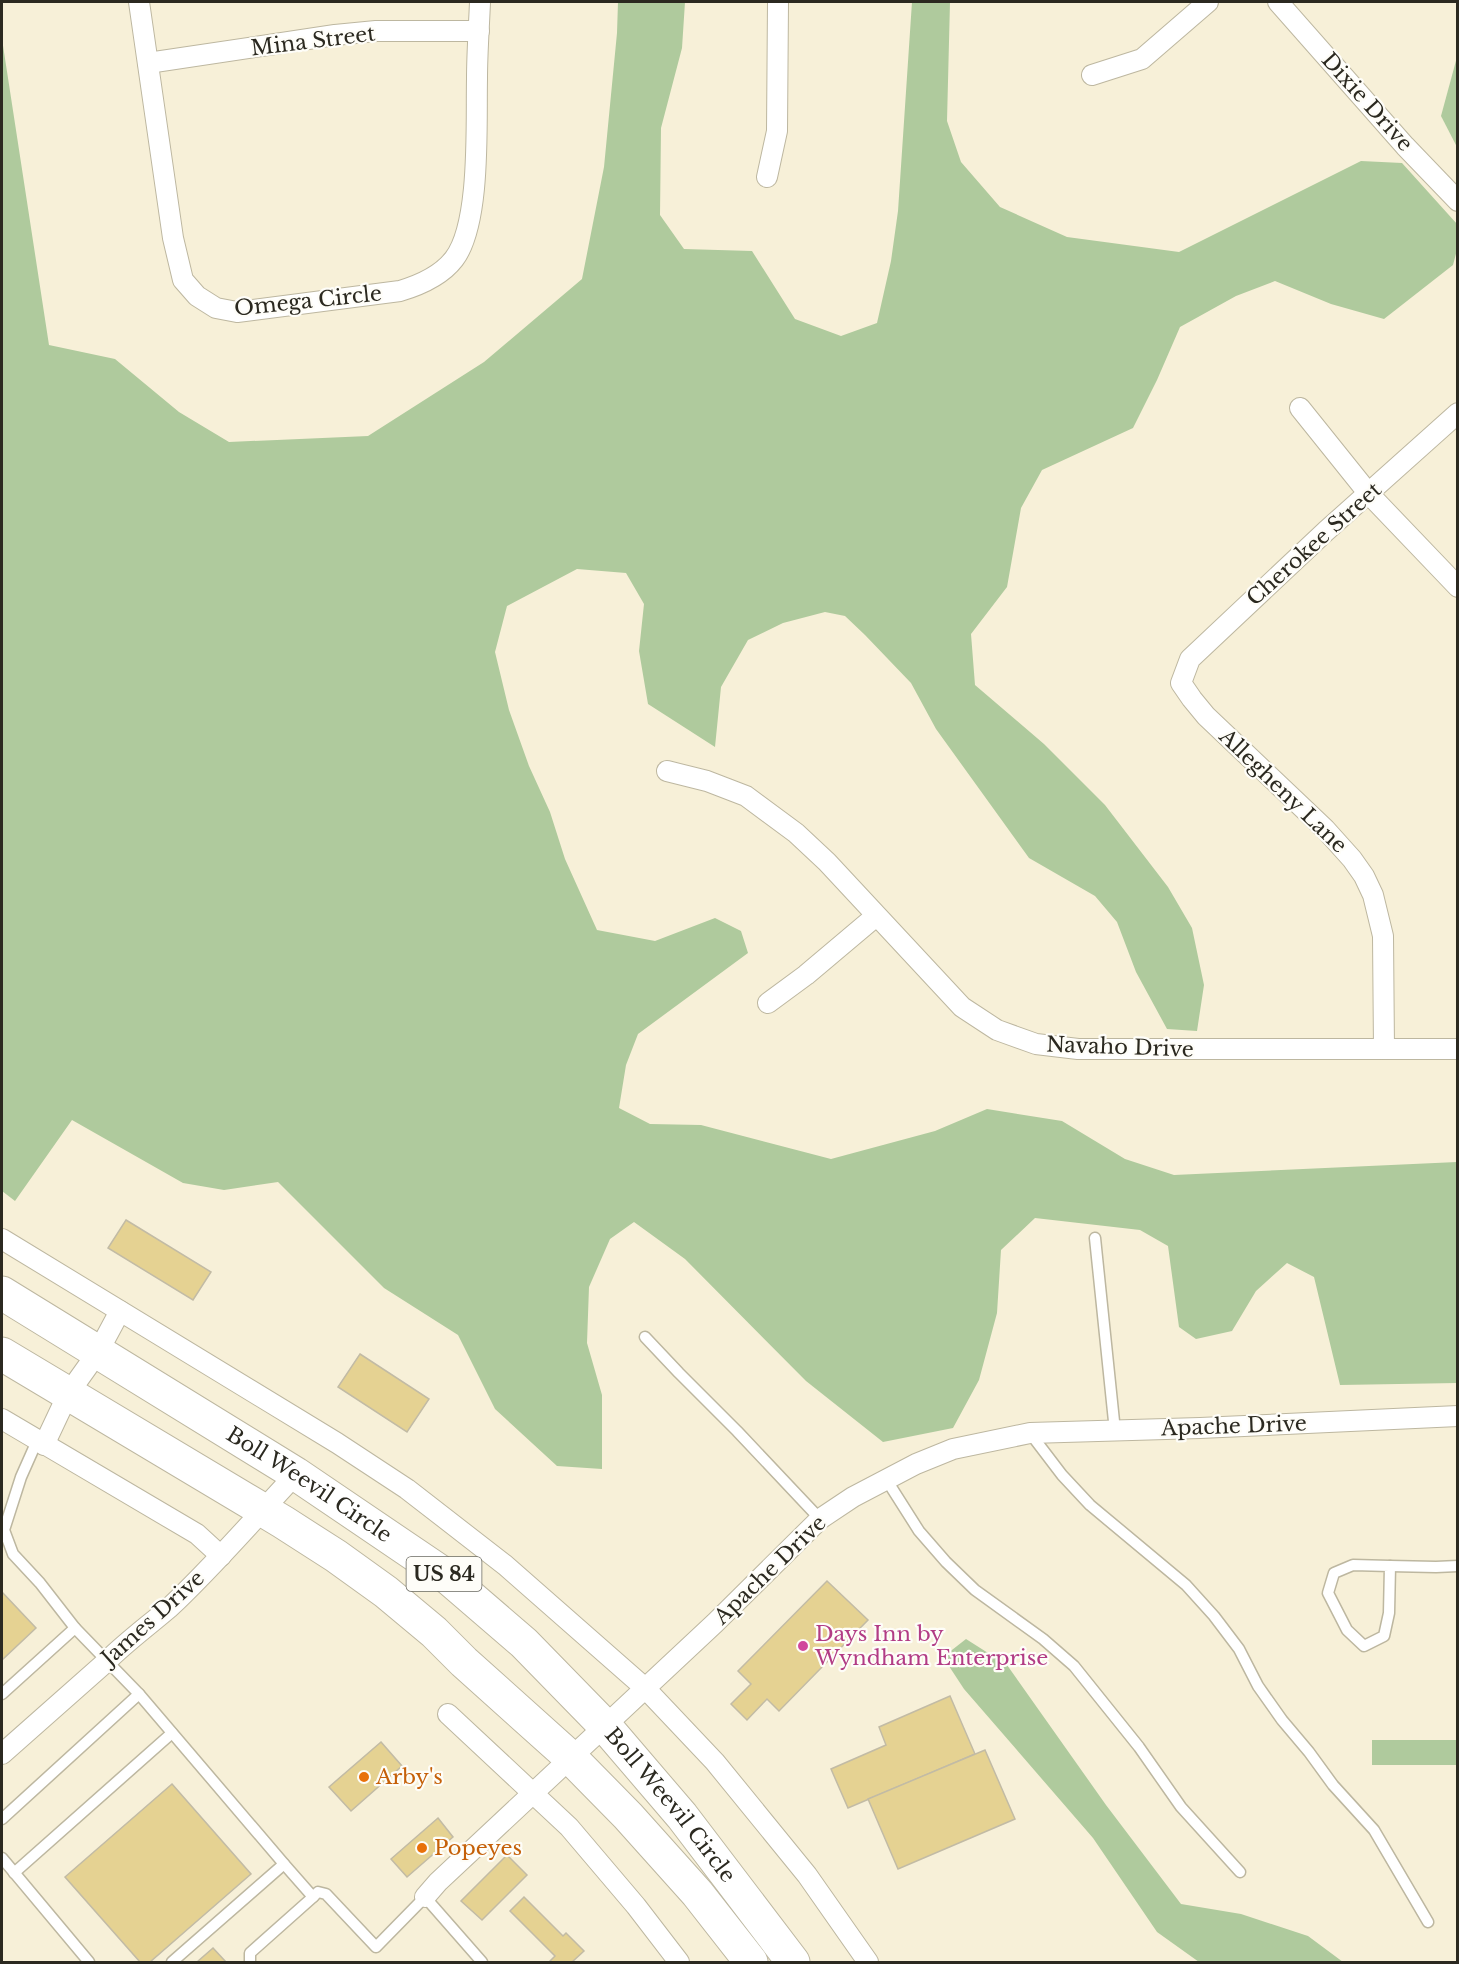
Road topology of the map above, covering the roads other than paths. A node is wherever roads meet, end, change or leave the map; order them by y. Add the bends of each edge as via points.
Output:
1 (139, 2) edge
2 (480, 2) edge
3 (778, 2) edge
4 (1208, 2) edge
5 (1278, 2) edge
6 (479, 31) junction
7 (148, 63) junction
8 (1092, 75) dead end
9 (767, 177) dead end
10 (1458, 201) edge
11 (1300, 408) dead end
12 (1458, 413) edge
13 (1369, 494) junction
14 (1458, 587) edge
15 (1181, 683) joint
16 (667, 771) dead end
17 (876, 916) junction
18 (768, 1003) dead end
19 (1458, 1048) edge
20 (1384, 1049) junction
21 (1095, 1238) dead end
22 (2, 1239) edge
23 (2, 1293) edge
24 (120, 1311) junction
25 (645, 1337) dead end
26 (98, 1352) junction
27 (2, 1354) edge
28 (68, 1394) junction
29 (1458, 1416) edge
30 (2, 1419) edge
31 (1115, 1431) junction
32 (1030, 1433) junction
33 (40, 1443) junction
34 (296, 1474) junction
35 (886, 1479) junction
36 (263, 1510) junction
37 (820, 1519) junction
38 (12, 1551) junction
39 (221, 1556) junction
40 (2, 1559) edge
41 (1390, 1566) junction
42 (1458, 1566) edge
43 (75, 1628) junction
44 (106, 1662) junction
45 (645, 1688) junction
46 (2, 1694) edge
47 (139, 1694) junction
48 (448, 1714) dead end
49 (605, 1726) junction
50 (172, 1734) junction
51 (2, 1754) edge
52 (571, 1758) junction
53 (534, 1792) junction
54 (2, 1819) edge
55 (2, 1858) edge
56 (284, 1864) junction
57 (1240, 1872) dead end
58 (14, 1873) junction
59 (313, 1897) junction
60 (425, 1897) junction
61 (1428, 1922) dead end
62 (89, 1962) edge
63 (172, 1962) edge
64 (250, 1962) edge
65 (482, 1962) edge
66 (679, 1962) edge
67 (751, 1962) edge
68 (794, 1962) edge
69 (868, 1962) edge

1 - 7 street, Omega Circle
2 - 6 street, Omega Circle
3 - 9 street via 777,131
4 - 8 street via 1143,59
5 - 10 street, Dixie Drive
6 - 7 street, Mina Street via 334,35
6 - 7 street, Omega Circle via 470,220 454,259 439,274 400,291 237,312 216,308 197,296 183,280 173,238
11 - 13 street
12 - 13 street, Cherokee Street
13 - 14 street
13 - 15 street, Cherokee Street via 1190,659
15 - 20 street, Allegheny Lane via 1206,716 1325,828 1364,876 1383,936
16 - 17 street, Navaho Drive via 746,796 804,840
17 - 18 street
17 - 20 street, Navaho Drive via 962,1007 997,1030 1036,1044 1088,1049
19 - 20 street, Navaho Drive
21 - 31 lane
22 - 24 street
23 - 26 highway, Boll Weevil Circle / US 84
24 - 26 street
24 - 45 street via 338,1443 406,1489 505,1565
25 - 37 lane
26 - 28 street
26 - 34 highway, Boll Weevil Circle / US 84
27 - 28 highway, Boll Weevil Circle / US 84
28 - 33 street
28 - 36 highway, Boll Weevil Circle / US 84
29 - 31 street, Apache Drive
30 - 33 street
31 - 32 street, Apache Drive
32 - 35 street, Apache Drive via 953,1449
32 - 61 lane via 1090,1505 1186,1585 1214,1616 1282,1720 1374,1830
33 - 38 lane via 21,1477 4,1530
33 - 39 street via 197,1534
34 - 36 street, James Drive
34 - 49 highway, Boll Weevil Circle / US 84 via 461,1588 524,1643
35 - 37 street, Apache Drive
35 - 57 lane via 919,1531 946,1562 975,1590 1074,1666 1139,1746 1181,1807
36 - 39 street, James Drive
36 - 52 highway, Boll Weevil Circle / US 84 via 386,1592
37 - 45 street, Apache Drive
38 - 40 lane
38 - 43 lane
39 - 44 street, James Drive
41 - 41 lane via 1353,1565 1334,1573 1329,1593 1347,1630 1364,1646 1384,1636 1389,1613
41 - 42 lane
43 - 44 lane
43 - 46 lane
44 - 47 lane
44 - 51 street, James Drive
45 - 49 street, Apache Drive
45 - 69 street via 715,1762 768,1826
47 - 50 lane
47 - 54 lane
48 - 53 street
49 - 52 street, Apache Drive
49 - 68 highway, Boll Weevil Circle / US 84 via 682,1816
50 - 56 lane
50 - 58 lane
52 - 53 street, Apache Drive
52 - 67 highway, Boll Weevil Circle / US 84 via 697,1893
53 - 60 street, Apache Drive
53 - 66 street via 576,1835
55 - 58 lane
56 - 59 lane
56 - 63 lane
58 - 62 lane
59 - 60 lane via 318,1892 326,1893 376,1947
59 - 64 lane via 250,1953
60 - 65 lane

